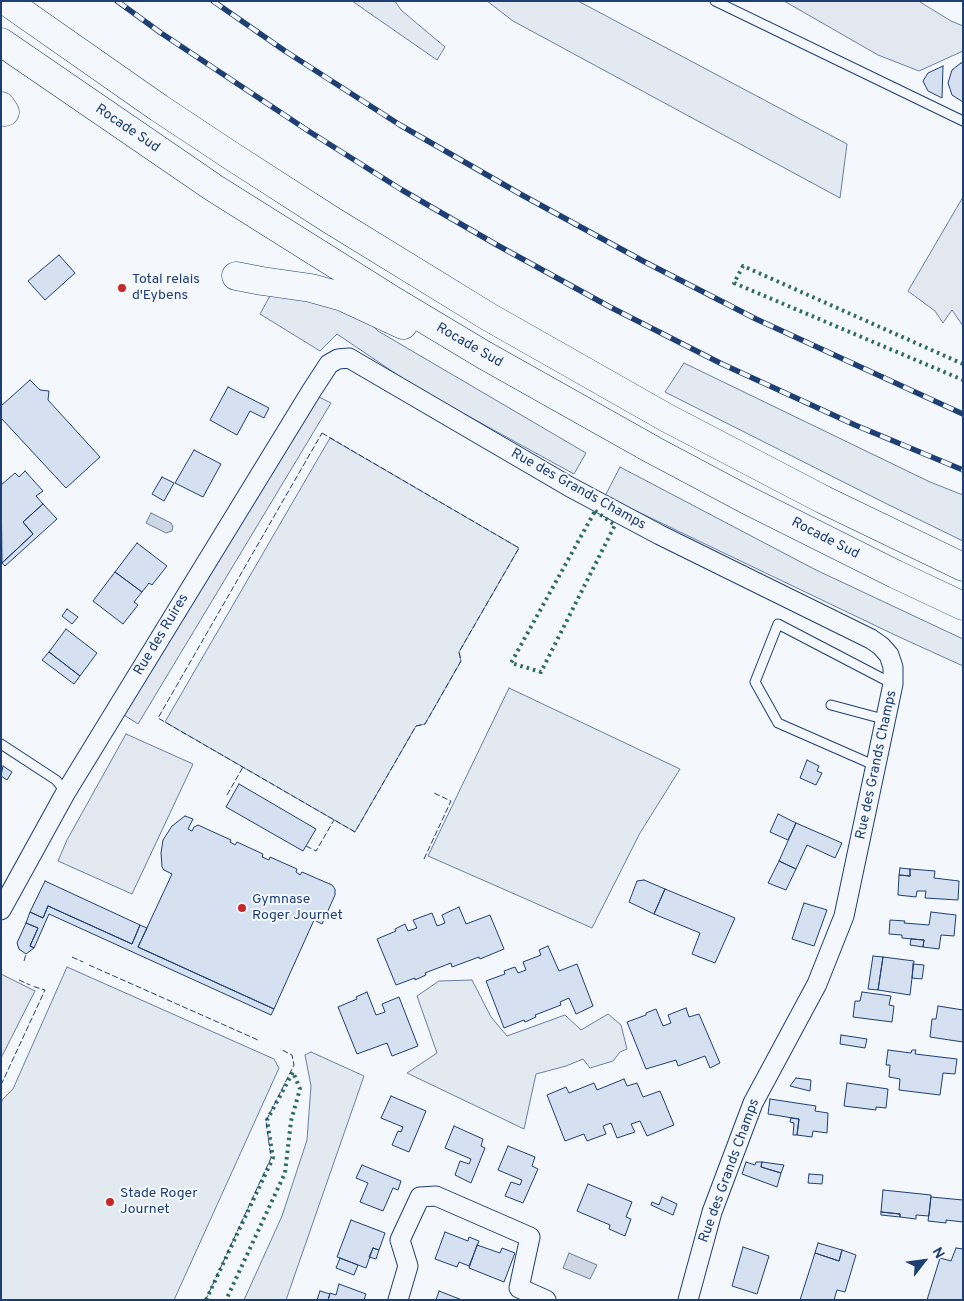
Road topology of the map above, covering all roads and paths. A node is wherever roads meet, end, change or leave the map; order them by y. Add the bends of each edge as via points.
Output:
1 (6, 1) edge
2 (715, 1) edge
3 (1, 42) edge
4 (963, 121) edge
5 (236, 276) dead end
6 (329, 364) joint
7 (653, 450) junction
8 (963, 567) edge
9 (963, 606) edge
10 (894, 684) junction
11 (831, 706) dead end
12 (887, 720) junction
13 (1, 744) edge
14 (876, 766) junction
15 (66, 792) junction
16 (1, 910) edge
17 (398, 1300) edge
18 (546, 1300) edge
19 (688, 1300) edge

1 - 8 highway via 225,152 489,317 692,431
2 - 4 lane
3 - 7 highway, Rocade Sud via 214,188 394,301
5 - 7 highway via 311,288 343,297
6 - 10 street, Rue des Grands Champs via 349,358 570,487 871,639 889,655
6 - 15 street, Rue des Ruires
7 - 9 highway, Rocade Sud via 813,534
10 - 12 street, Rue des Grands Champs
10 - 14 lane via 778,624 754,682 778,723
11 - 12 lane
12 - 14 street, Rue des Grands Champs
13 - 15 lane via 56,780
14 - 19 street, Rue des Grands Champs via 844,916 817,984 753,1102 712,1212
15 - 16 street, Rue des Ruires
17 - 18 street via 408,1266 400,1240 420,1196 436,1196 530,1237 519,1288

